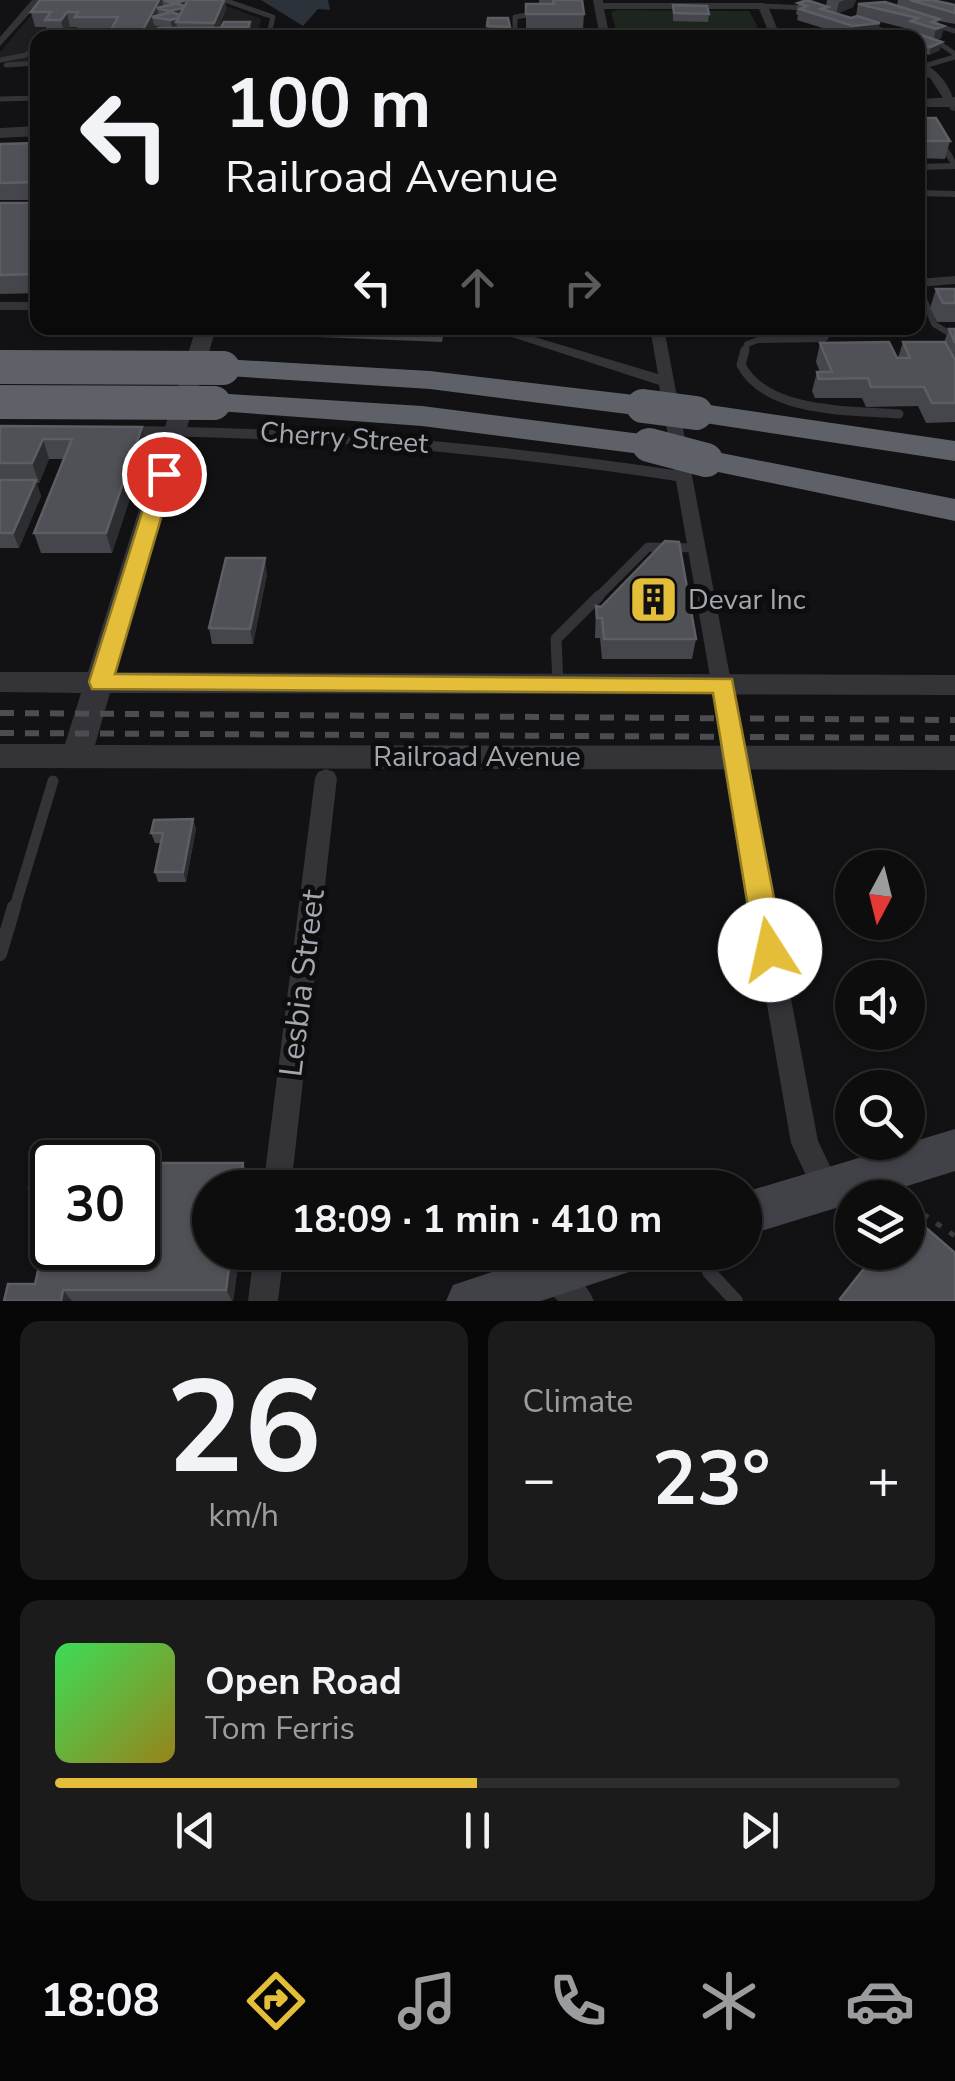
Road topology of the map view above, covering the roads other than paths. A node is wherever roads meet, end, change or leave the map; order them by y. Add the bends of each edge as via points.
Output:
1 (37, 0) edge
2 (224, 0) edge
3 (818, 0) edge
4 (237, 2) edge
5 (661, 3) edge
6 (712, 3) edge
7 (763, 6) junction
8 (803, 6) junction
9 (599, 7) edge
10 (820, 11) edge
11 (546, 13) edge
12 (586, 14) edge
13 (923, 21) edge
14 (856, 22) edge
15 (270, 30) edge
16 (516, 30) edge
17 (773, 30) edge
18 (879, 30) edge
19 (955, 31) edge
20 (955, 39) edge
21 (925, 41) edge
22 (0, 43) edge
23 (942, 45) junction
24 (30, 51) edge
25 (955, 55) edge
26 (0, 62) edge
27 (30, 64) edge
28 (925, 69) edge
29 (925, 72) edge
30 (30, 94) edge
31 (26, 98) junction
32 (30, 98) edge
33 (0, 99) edge
34 (925, 103) edge
35 (954, 104) edge
36 (30, 132) edge
37 (0, 133) edge
38 (939, 138) edge
39 (955, 166) edge
40 (925, 167) edge
41 (925, 194) edge
42 (955, 194) edge
43 (955, 280) edge
44 (925, 289) edge
45 (925, 292) edge
46 (939, 296) edge
47 (925, 304) edge
48 (0, 306) edge
49 (30, 306) edge
50 (204, 335) edge
51 (514, 335) edge
52 (659, 335) edge
53 (828, 335) edge
54 (955, 337) edge
55 (0, 366) edge
56 (666, 382) junction
57 (0, 402) edge
58 (696, 413) junction
59 (899, 414) dead end
60 (177, 430) junction
61 (98, 431) edge
62 (955, 437) edge
63 (955, 452) edge
64 (699, 463) junction
65 (955, 489) edge
66 (955, 510) edge
67 (698, 548) junction
68 (0, 682) edge
69 (100, 682) junction
70 (558, 684) junction
71 (723, 685) junction
72 (955, 685) edge
73 (0, 756) edge
74 (76, 756) junction
75 (734, 758) junction
76 (955, 758) edge
77 (326, 778) dead end
78 (53, 781) dead end
79 (0, 954) edge
80 (955, 1150) edge
81 (279, 1170) edge
82 (827, 1189) junction
83 (762, 1209) edge
84 (267, 1270) edge
85 (596, 1270) edge
86 (709, 1270) edge
87 (567, 1288) edge
88 (263, 1301) edge
89 (469, 1301) edge
90 (736, 1301) edge

1 - 22 street
2 - 4 lane
3 - 8 lane
4 - 15 lane via 273,17
5 - 6 street
5 - 9 street
6 - 7 street
7 - 8 lane
7 - 17 street
8 - 10 lane
9 - 12 lane
11 - 16 lane via 515,16
13 - 19 lane
14 - 18 lane
20 - 23 lane
21 - 23 lane
23 - 25 lane
24 - 26 lane
25 - 28 lane
26 - 27 lane
29 - 35 street
30 - 31 lane
31 - 32 lane
31 - 33 lane
34 - 35 street
36 - 37 street
38 - 39 lane
39 - 40 lane
41 - 42 lane
43 - 44 street
45 - 46 lane
47 - 54 lane via 934,324
48 - 49 street
50 - 60 street
51 - 56 street
52 - 56 street
53 - 59 lane via 747,344 742,365 748,380 776,398
55 - 58 highway, bridge via 223,368 430,380
56 - 64 street
57 - 64 highway, bridge via 214,403 422,416 649,446
58 - 62 highway
58 - 63 highway
60 - 61 street, Cherry Street
60 - 64 street, Cherry Street via 314,433
60 - 69 street
64 - 65 highway
64 - 66 highway
64 - 67 street
67 - 70 lane via 648,547 556,639
67 - 71 street
68 - 69 street
69 - 70 street
69 - 74 street
70 - 71 street
71 - 72 street
71 - 75 street
73 - 74 street, Railroad Avenue
74 - 75 street, Railroad Avenue
75 - 76 street, Railroad Avenue
75 - 82 street via 805,1143
77 - 81 street, Lesbia Street
78 - 79 lane
80 - 82 main road
82 - 83 main road
84 - 88 street
85 - 87 main road
86 - 90 lane
87 - 89 main road

